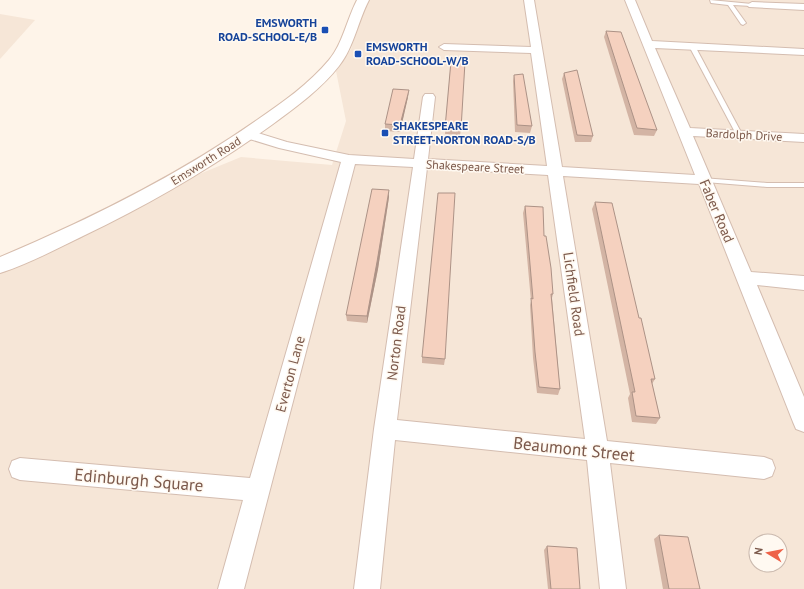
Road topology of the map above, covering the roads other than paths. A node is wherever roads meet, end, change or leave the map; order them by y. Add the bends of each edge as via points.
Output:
1 (363, 0) edge
2 (529, 0) edge
3 (630, 0) edge
4 (712, 0) edge
5 (768, 3) edge
6 (730, 4) junction
7 (752, 5) joint
8 (804, 7) edge
9 (743, 23) dead end
10 (648, 44) junction
11 (692, 46) junction
12 (444, 47) dead end
13 (535, 50) junction
14 (804, 52) edge
15 (429, 97) dead end
16 (684, 132) junction
17 (248, 134) junction
18 (739, 134) junction
19 (804, 138) edge
20 (349, 159) junction
21 (419, 164) junction
22 (556, 172) junction
23 (705, 180) junction
24 (804, 185) edge
25 (0, 265) edge
26 (746, 278) junction
27 (804, 283) edge
28 (804, 422) edge
29 (385, 429) junction
30 (597, 452) junction
31 (764, 468) dead end
32 (20, 469) dead end
33 (258, 490) junction
34 (231, 589) edge
35 (367, 589) edge
36 (613, 589) edge

1 - 17 street, Emsworth Road via 335,62 280,112
2 - 13 street, Lichfield Road
3 - 10 street, Faber Road
4 - 6 lane via 716,3
5 - 7 street
5 - 8 street
6 - 7 lane
6 - 9 lane
10 - 11 street
10 - 16 street, Faber Road
11 - 14 street
11 - 18 lane
12 - 13 street
13 - 22 street, Lichfield Road
15 - 21 street, Norton Road
16 - 18 street, Bardolph Drive
16 - 23 street, Faber Road
17 - 20 street, Shakespeare Street via 284,145
17 - 25 street, Emsworth Road via 175,181 106,218
18 - 19 street, Bardolph Drive
20 - 21 street, Shakespeare Street
20 - 33 street, Everton Lane
21 - 22 street, Shakespeare Street
21 - 29 street, Norton Road
22 - 23 street, Shakespeare Street
22 - 30 street, Lichfield Road
23 - 24 lane
23 - 26 street, Faber Road
26 - 27 street
26 - 28 street, Faber Road
29 - 30 street, Beaumont Street
29 - 35 street, Norton Road
30 - 31 street, Beaumont Street
30 - 36 street, Lichfield Road
32 - 33 street, Edinburgh Square
33 - 34 street, Everton Lane

